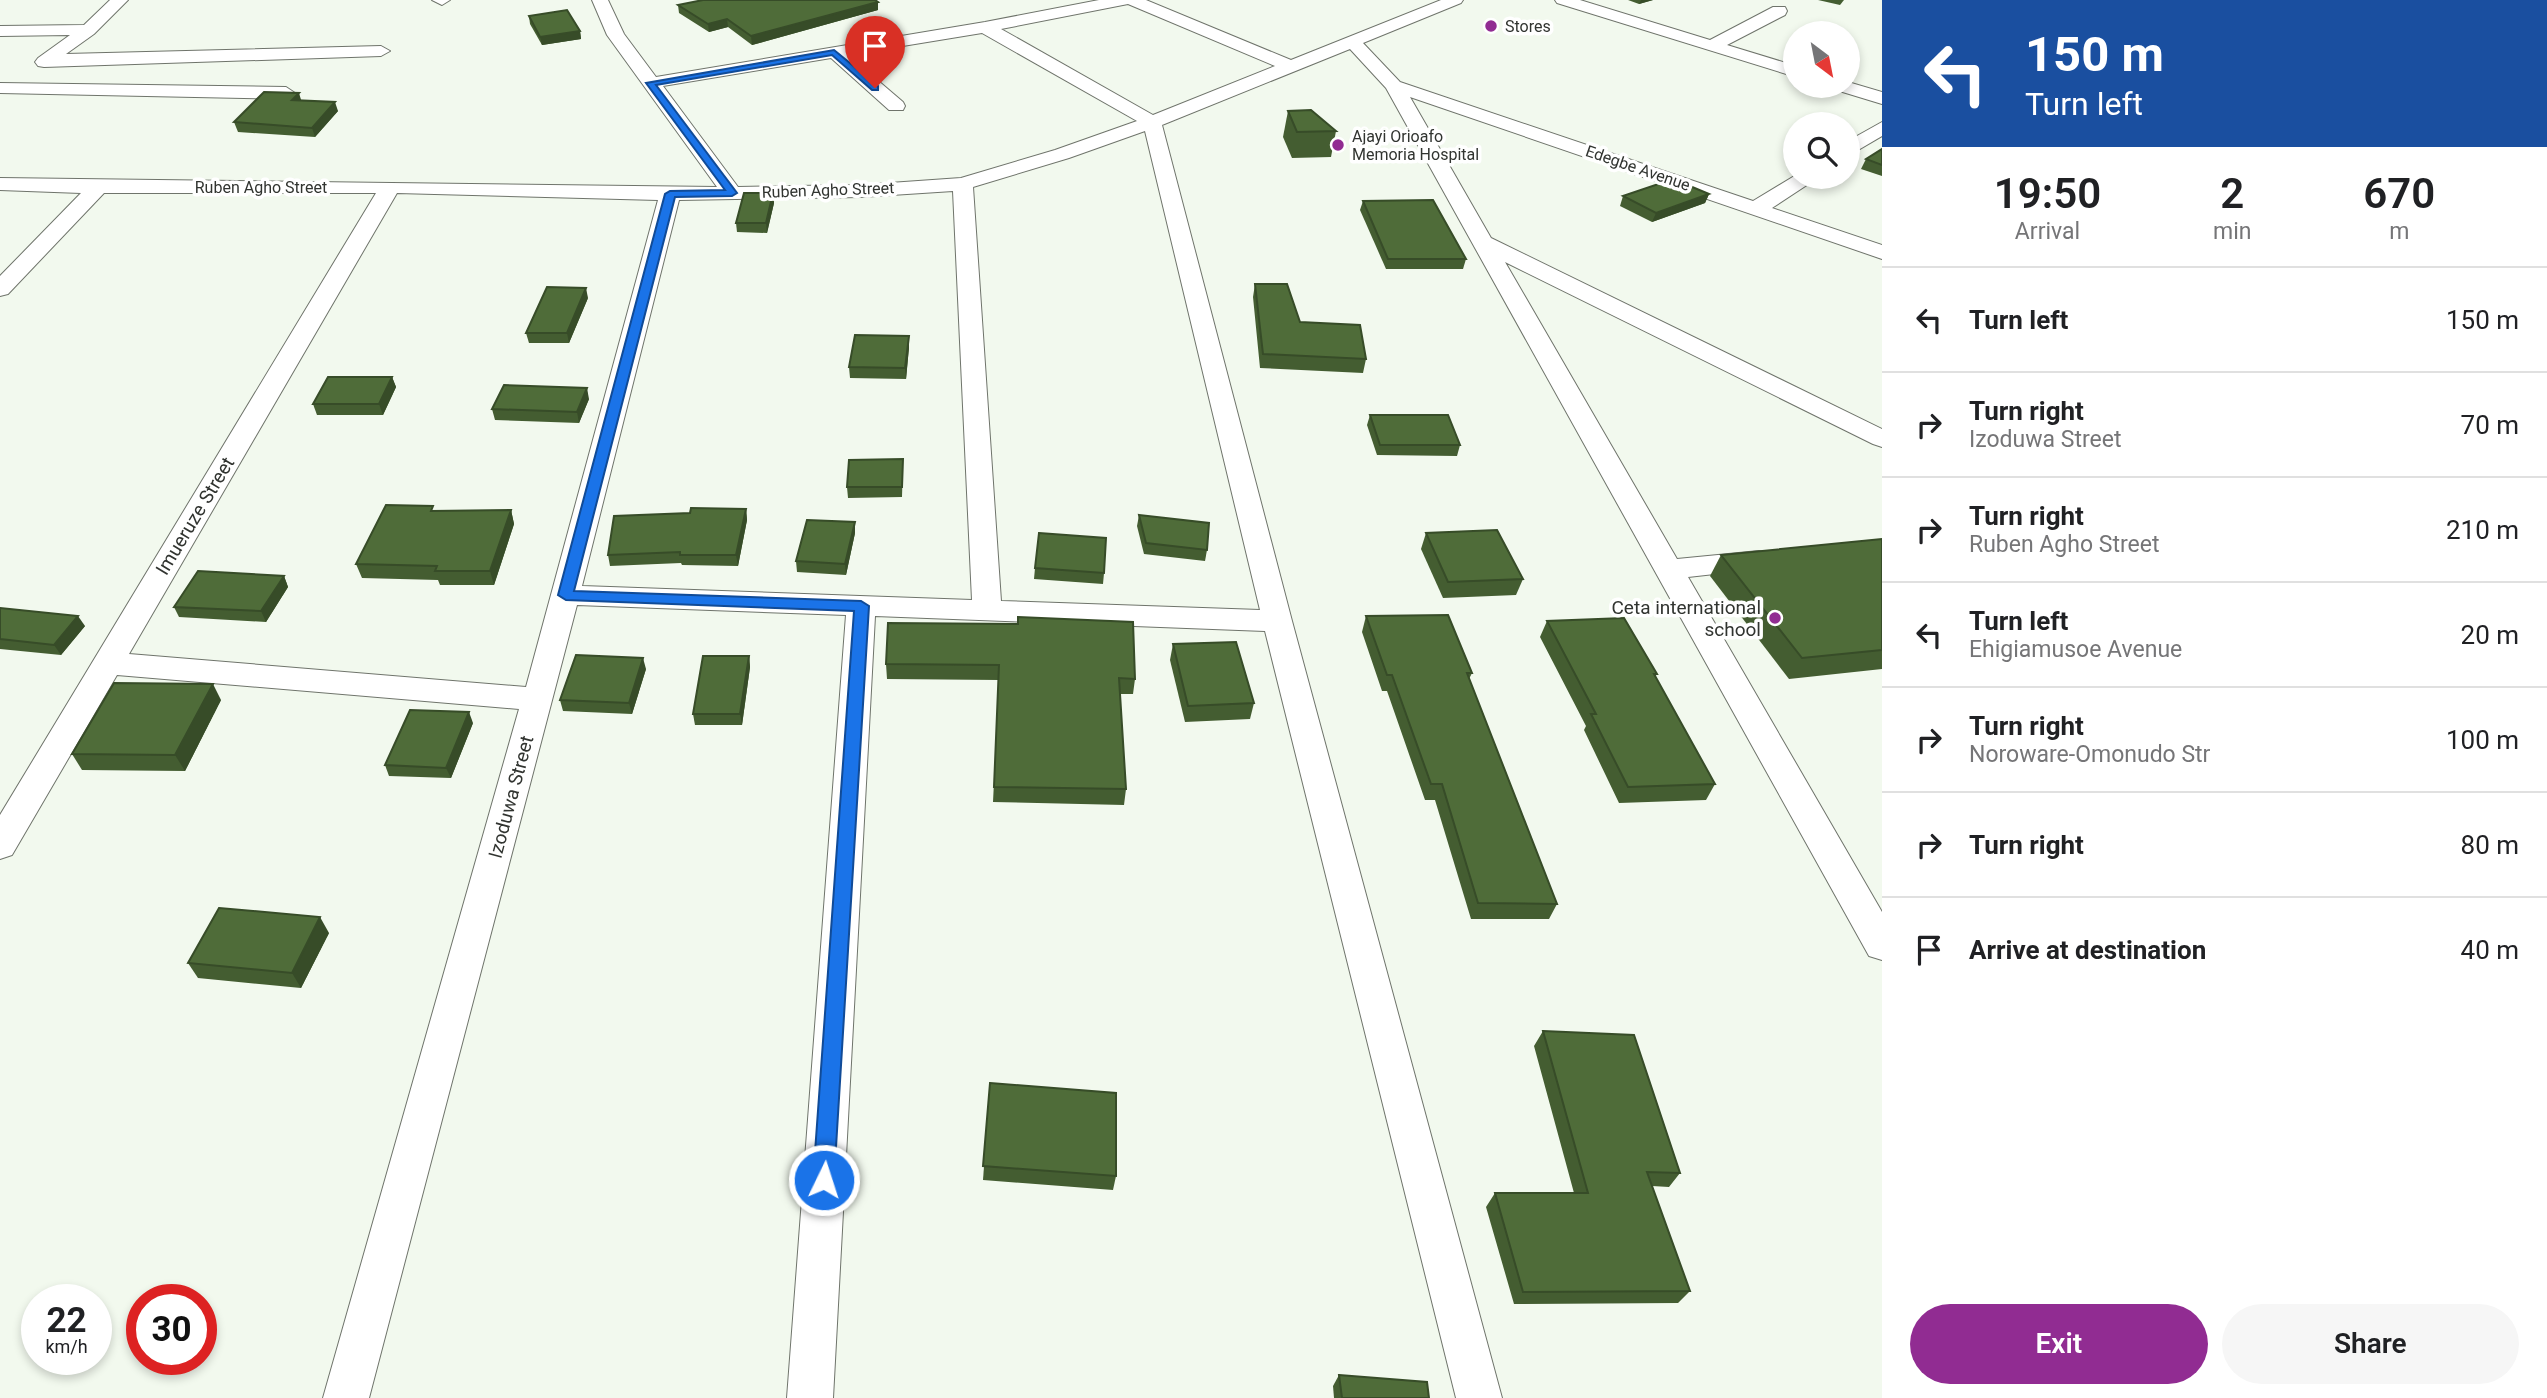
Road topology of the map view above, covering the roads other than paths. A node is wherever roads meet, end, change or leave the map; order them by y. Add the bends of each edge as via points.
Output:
1 (120, 0) edge
2 (600, 0) edge
3 (1125, 0) edge
4 (1132, 0) edge
5 (1455, 0) edge
6 (1563, 0) edge
7 (1779, 11) dead end
8 (985, 27) junction
9 (88, 30) junction
10 (0, 31) edge
11 (1352, 41) junction
12 (1710, 47) junction
13 (381, 51) dead end
14 (834, 52) junction
15 (50, 60) junction
16 (1293, 67) junction
17 (1783, 68) edge
18 (650, 83) junction
19 (1394, 86) junction
20 (0, 87) edge
21 (1860, 91) edge
22 (286, 93) edge
23 (1882, 98) edge
24 (896, 106) dead end
25 (1152, 122) junction
26 (1882, 128) edge
27 (1860, 142) edge
28 (0, 184) edge
29 (963, 184) junction
30 (98, 187) junction
31 (390, 187) junction
32 (1787, 189) edge
33 (732, 193) junction
34 (670, 194) junction
35 (1757, 208) junction
36 (1482, 242) junction
37 (1882, 252) edge
38 (30, 255) junction
39 (0, 256) edge
40 (0, 289) edge
41 (1882, 439) edge
42 (1789, 557) edge
43 (1670, 569) junction
44 (566, 595) junction
45 (861, 606) junction
46 (987, 610) junction
47 (1277, 621) junction
48 (108, 663) junction
49 (538, 699) junction
50 (0, 845) edge
51 (1882, 946) edge
52 (346, 1398) edge
53 (810, 1398) edge
54 (1479, 1398) edge

1 - 9 street
2 - 18 street via 616,36
3 - 8 street
4 - 16 street
5 - 11 street, Ruben Agho Street
6 - 12 street
7 - 12 street
8 - 14 street
8 - 25 street
9 - 10 street
9 - 15 street
11 - 16 street, Ruben Agho Street
11 - 19 street
12 - 17 street
13 - 15 street
14 - 18 street
14 - 24 street
15 - 20 street
16 - 25 street, Ruben Agho Street
18 - 33 street
19 - 35 street, Edegbe Avenue
19 - 36 street
20 - 22 street
21 - 23 street
25 - 29 street, Ruben Agho Street
25 - 47 street
26 - 27 street
28 - 30 street, Ruben Agho Street
29 - 33 street, Ruben Agho Street
29 - 46 street
30 - 31 street, Ruben Agho Street
30 - 38 street
31 - 34 street, Ruben Agho Street
31 - 48 street, Imueruze Street
32 - 35 street
33 - 34 street, Ruben Agho Street
34 - 44 street, Izoduwa Street
35 - 37 street, Edegbe Avenue
36 - 41 street
36 - 43 street
38 - 39 street
38 - 40 street
42 - 43 street
43 - 51 street
44 - 45 street
44 - 49 street, Izoduwa Street
45 - 46 street
45 - 53 street
46 - 47 street
47 - 54 street
48 - 49 street
48 - 50 street, Imueruze Street
49 - 52 street, Izoduwa Street

